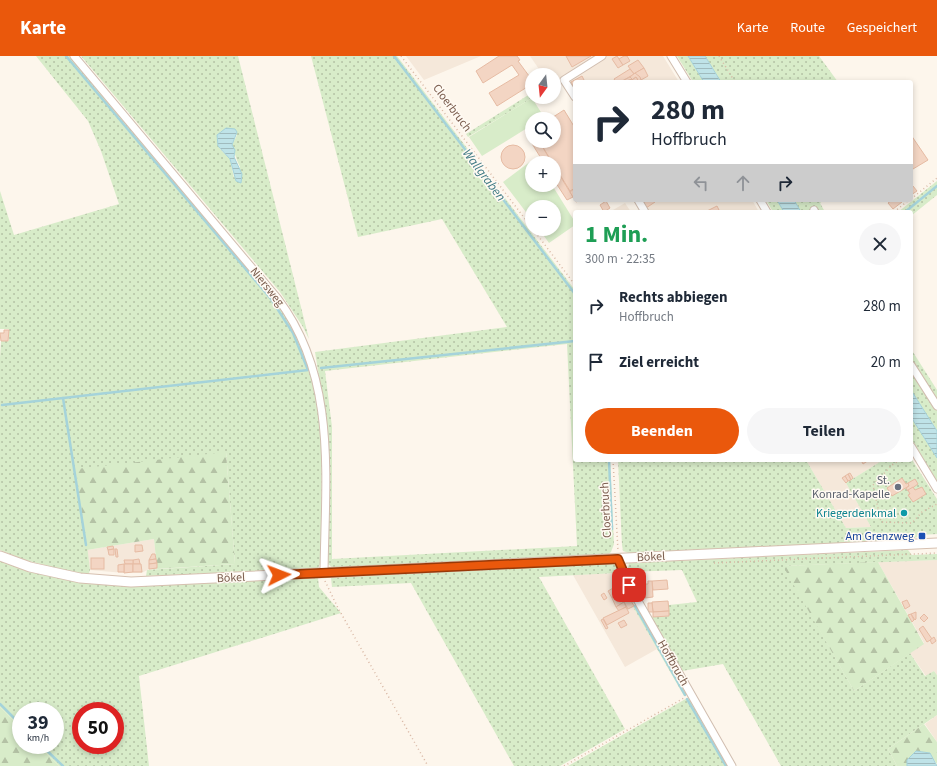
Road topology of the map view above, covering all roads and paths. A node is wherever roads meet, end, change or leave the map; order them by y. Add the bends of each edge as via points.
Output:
1 (74, 56) edge
2 (401, 56) edge
3 (602, 56) edge
4 (671, 56) edge
5 (719, 56) edge
6 (686, 80) edge
7 (734, 80) edge
8 (573, 94) edge
9 (937, 178) edge
10 (913, 197) edge
11 (906, 202) edge
12 (896, 210) edge
13 (525, 220) edge
14 (537, 236) edge
15 (573, 282) edge
16 (913, 368) edge
17 (937, 406) edge
18 (913, 449) edge
19 (613, 462) edge
20 (897, 462) edge
21 (937, 489) edge
22 (937, 504) edge
23 (937, 544) edge
24 (0, 556) edge
25 (618, 559) junction
26 (324, 573) junction
27 (691, 694) junction
28 (428, 766) edge
29 (564, 766) edge
30 (732, 766) edge

1 - 26 street, Niersweg via 278,299 304,340 317,383 323,424
2 - 13 path, Cloerbruch
3 - 8 street via 564,80
4 - 6 street
5 - 7 path
9 - 10 path
11 - 12 path
14 - 15 path, Cloerbruch
16 - 17 street
18 - 21 street
19 - 25 path, Cloerbruch
20 - 22 path via 873,485 881,522 912,523 922,512
23 - 25 main road, Bökel
24 - 26 main road, Bökel via 30,567 80,578 131,582
25 - 26 main road, Bökel
25 - 27 street, Hoffbruch via 634,594
26 - 28 path via 338,608
27 - 29 path
27 - 30 street, Hoffbruch

